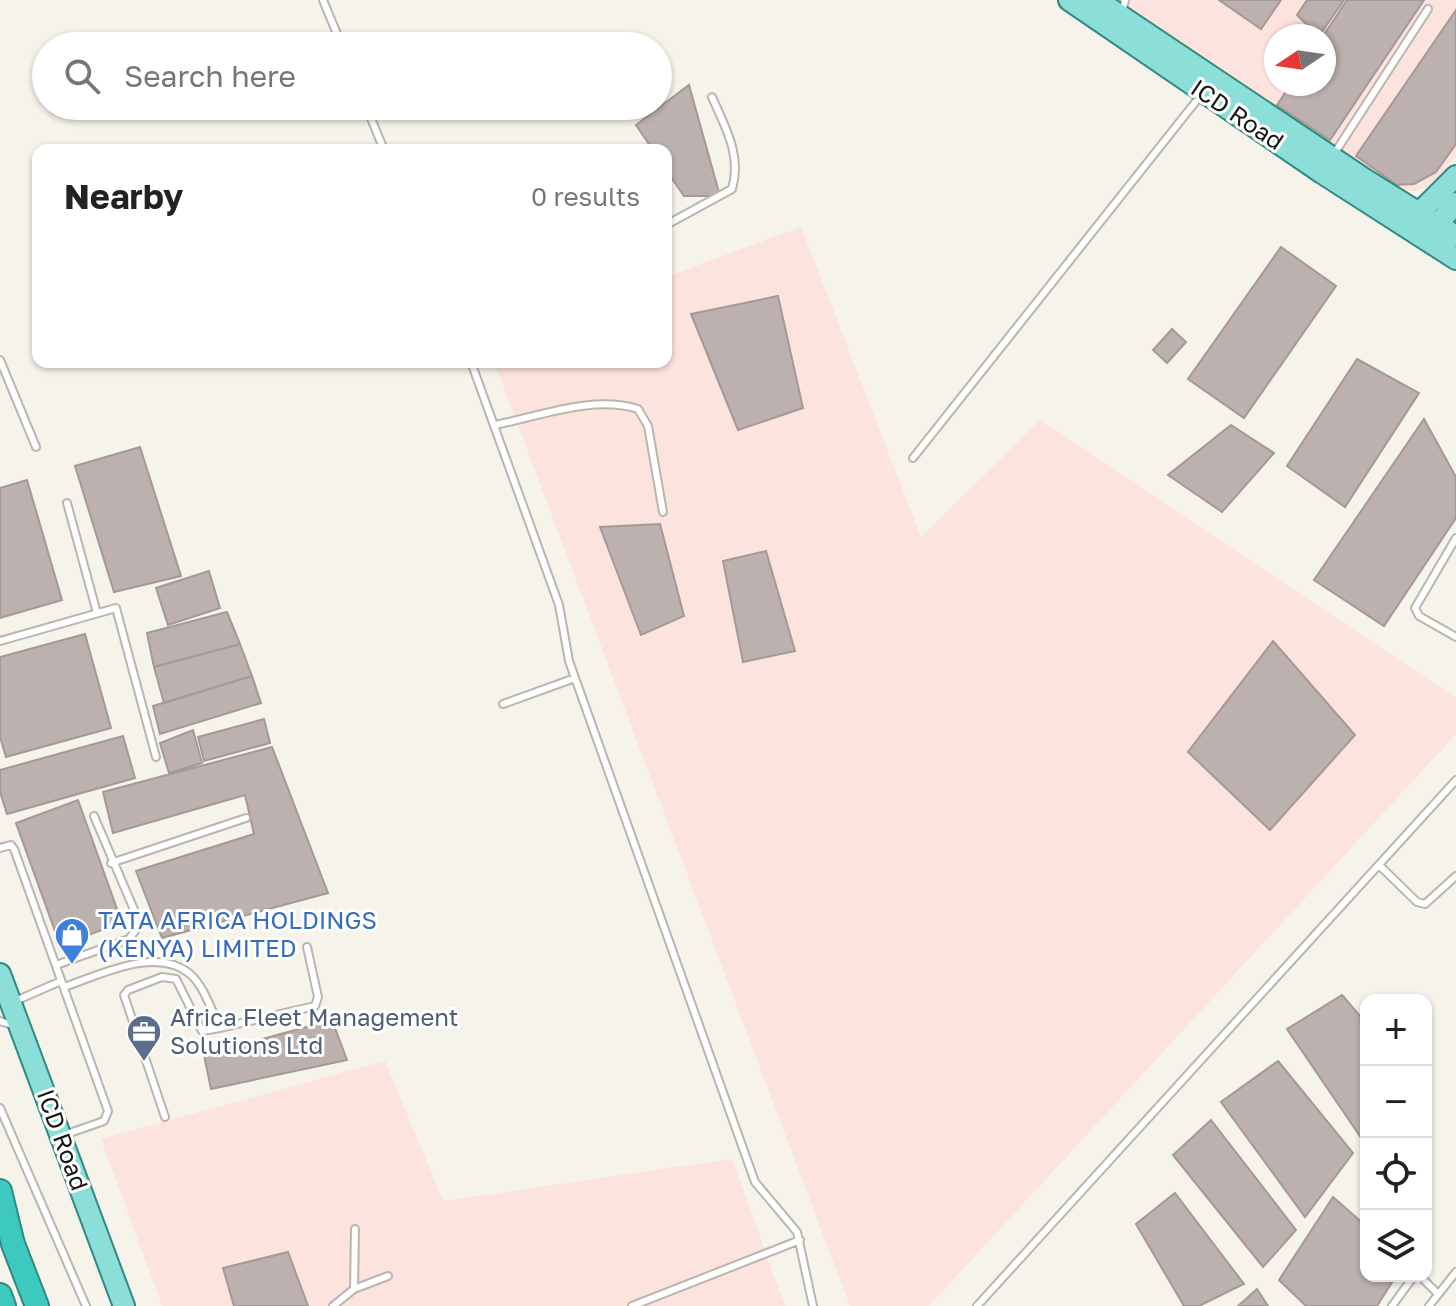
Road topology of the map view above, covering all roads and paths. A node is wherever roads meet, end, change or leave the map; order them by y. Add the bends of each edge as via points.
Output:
1 (323, 0) edge
2 (1069, 0) edge
3 (1097, 0) edge
4 (1428, 9) dead end
5 (1121, 16) edge
6 (336, 32) edge
7 (1203, 92) junction
8 (712, 97) dead end
9 (372, 120) edge
10 (382, 144) edge
11 (1332, 157) junction
12 (1456, 176) edge
13 (1435, 219) edge
14 (672, 222) edge
15 (1456, 236) edge
16 (1456, 259) edge
17 (0, 360) edge
18 (473, 368) edge
19 (495, 425) junction
20 (36, 447) dead end
21 (913, 458) dead end
22 (67, 503) dead end
23 (663, 512) dead end
24 (1456, 538) edge
25 (97, 613) junction
26 (1456, 637) edge
27 (0, 641) edge
28 (575, 678) junction
29 (503, 704) dead end
30 (156, 757) dead end
31 (1456, 780) edge
32 (94, 816) dead end
33 (246, 818) dead end
34 (0, 848) edge
35 (111, 863) junction
36 (1380, 866) junction
37 (1456, 876) edge
38 (307, 947) dead end
39 (56, 965) junction
40 (0, 974) edge
41 (63, 984) junction
42 (11, 1003) junction
43 (10, 1024) edge
44 (220, 1028) junction
45 (0, 1108) edge
46 (165, 1117) dead end
47 (61, 1137) junction
48 (0, 1191) edge
49 (355, 1229) dead end
50 (800, 1240) junction
51 (7, 1245) edge
52 (1456, 1272) edge
53 (388, 1276) dead end
54 (1410, 1282) edge
55 (1426, 1282) edge
56 (354, 1289) junction
57 (1438, 1294) junction
58 (0, 1295) edge
59 (4, 1306) edge
60 (37, 1306) edge
61 (86, 1306) edge
62 (124, 1306) edge
63 (333, 1306) edge
64 (632, 1306) edge
65 (813, 1306) edge
66 (977, 1306) edge
67 (1392, 1306) edge
68 (1429, 1306) edge

1 - 6 lane
2 - 5 main road, ICD Road
3 - 5 main road, ICD Road
4 - 11 lane
5 - 7 main road, ICD Road
5 - 11 main road, ICD Road
7 - 13 main road, ICD Road via 1322,173
7 - 21 lane
8 - 14 lane via 738,170 732,189
9 - 10 lane
11 - 13 main road, ICD Road
12 - 13 main road
13 - 15 main road
13 - 16 main road
17 - 20 lane
18 - 19 lane
19 - 23 lane via 580,407 620,403 638,409 648,426
19 - 28 lane via 559,605
22 - 25 lane
24 - 26 lane via 1415,608 1419,616
25 - 27 lane
25 - 30 lane via 116,608
28 - 29 lane
28 - 50 lane via 758,1188 792,1221
31 - 36 lane
32 - 35 lane
33 - 35 lane
34 - 39 lane via 14,849
35 - 39 lane via 135,912 134,934
36 - 37 lane via 1425,904
36 - 66 lane
38 - 44 lane via 318,997 315,1006
39 - 41 lane
40 - 42 main road, ICD Road
41 - 42 lane
41 - 44 lane via 133,964 173,965 194,978
41 - 47 lane via 108,1111 104,1121
42 - 43 main road, ICD Road
43 - 47 main road, ICD Road
44 - 46 lane via 202,1031 176,979 162,977 124,995
45 - 61 lane
47 - 62 main road, ICD Road
48 - 51 highway
49 - 56 lane
50 - 64 lane
50 - 65 lane
51 - 60 highway
52 - 57 lane
53 - 56 lane
54 - 67 lane
55 - 57 lane
56 - 63 lane
57 - 68 lane
58 - 59 highway

